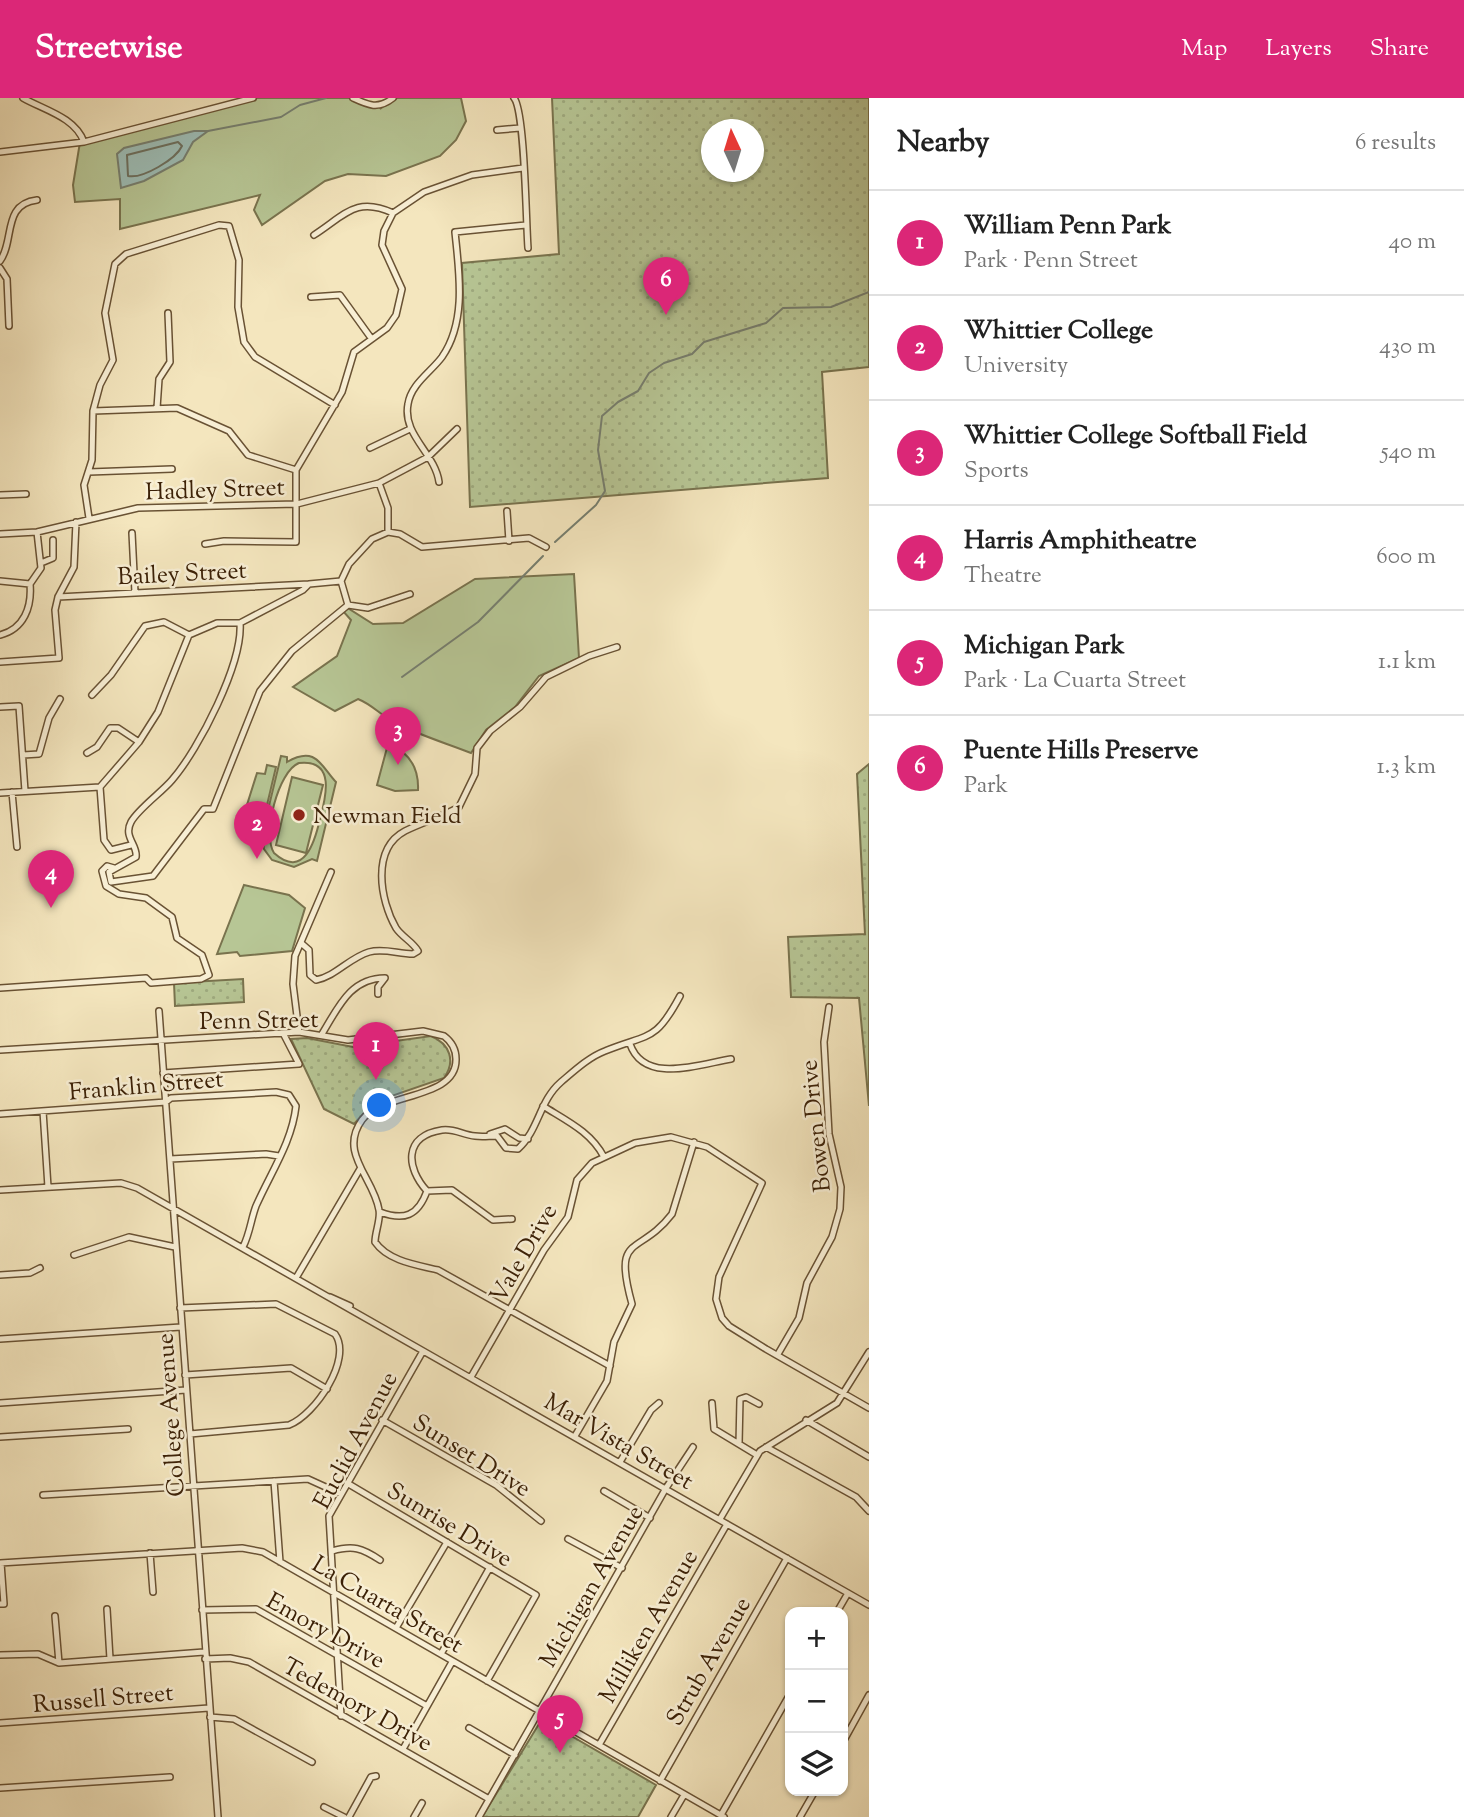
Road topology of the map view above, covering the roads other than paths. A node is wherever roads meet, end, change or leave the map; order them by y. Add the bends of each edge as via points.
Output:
1 (23, 98) edge
2 (253, 98) edge
3 (353, 98) edge
4 (393, 98) edge
5 (514, 98) edge
6 (75, 126) junction
7 (520, 128) junction
8 (497, 130) dead end
9 (84, 142) junction
10 (74, 144) junction
11 (0, 152) edge
12 (523, 168) junction
13 (37, 200) dead end
14 (393, 213) junction
15 (526, 225) junction
16 (314, 235) dead end
17 (528, 248) dead end
18 (0, 261) edge
19 (0, 268) edge
20 (310, 298) dead end
21 (168, 313) dead end
22 (9, 326) dead end
23 (370, 338) junction
24 (335, 405) junction
25 (157, 408) junction
26 (93, 411) junction
27 (410, 429) junction
28 (457, 429) dead end
29 (370, 448) dead end
30 (428, 457) junction
31 (172, 469) dead end
32 (296, 470) junction
33 (89, 472) junction
34 (439, 482) dead end
35 (379, 483) junction
36 (26, 494) dead end
37 (0, 495) edge
38 (298, 504) junction
39 (507, 511) dead end
40 (89, 519) junction
41 (76, 522) junction
42 (37, 532) junction
43 (388, 532) junction
44 (132, 533) dead end
45 (0, 534) edge
46 (53, 540) dead end
47 (509, 541) junction
48 (205, 544) dead end
49 (546, 547) dead end
50 (41, 563) junction
51 (0, 581) edge
52 (341, 581) junction
53 (30, 584) junction
54 (309, 584) junction
55 (135, 593) junction
56 (410, 594) dead end
57 (58, 597) junction
58 (348, 605) junction
59 (240, 623) junction
60 (0, 635) edge
61 (189, 635) junction
62 (617, 647) dead end
63 (0, 662) edge
64 (92, 695) dead end
65 (60, 699) dead end
66 (0, 707) edge
67 (139, 742) junction
68 (87, 754) dead end
69 (23, 755) junction
70 (100, 787) junction
71 (26, 791) junction
72 (12, 792) junction
73 (0, 793) edge
74 (131, 845) junction
75 (17, 847) dead end
76 (114, 868) junction
77 (331, 872) dead end
78 (301, 943) junction
79 (0, 988) edge
80 (378, 994) dead end
81 (680, 996) dead end
82 (829, 1007) dead end
83 (159, 1011) dead end
84 (299, 1032) junction
85 (284, 1033) junction
86 (322, 1034) junction
87 (161, 1040) junction
88 (630, 1044) junction
89 (0, 1050) edge
90 (731, 1059) dead end
91 (163, 1073) junction
92 (166, 1102) junction
93 (543, 1106) junction
94 (43, 1111) junction
95 (0, 1114) edge
96 (487, 1135) junction
97 (529, 1139) junction
98 (694, 1142) junction
99 (279, 1156) junction
100 (604, 1157) junction
101 (170, 1159) junction
102 (360, 1169) junction
103 (48, 1188) junction
104 (0, 1190) edge
105 (427, 1191) junction
106 (173, 1207) junction
107 (380, 1212) junction
108 (512, 1219) dead end
109 (175, 1247) junction
110 (243, 1247) junction
111 (74, 1255) dead end
112 (40, 1268) dead end
113 (0, 1275) edge
114 (296, 1278) junction
115 (180, 1308) junction
116 (510, 1309) junction
117 (181, 1327) junction
118 (0, 1339) edge
119 (423, 1351) junction
120 (869, 1352) edge
121 (778, 1354) junction
122 (610, 1366) junction
123 (185, 1376) junction
124 (471, 1377) junction
125 (327, 1389) junction
126 (186, 1391) junction
127 (845, 1394) junction
128 (712, 1402) dead end
129 (0, 1403) edge
130 (659, 1403) dead end
131 (759, 1404) dead end
132 (869, 1408) edge
133 (382, 1420) junction
134 (806, 1420) junction
135 (128, 1429) dead end
136 (190, 1434) junction
137 (575, 1436) junction
138 (0, 1437) edge
139 (739, 1444) junction
140 (694, 1447) dead end
141 (766, 1447) junction
142 (757, 1455) junction
143 (869, 1457) edge
144 (620, 1462) junction
145 (274, 1482) junction
146 (347, 1483) junction
147 (193, 1486) junction
148 (666, 1488) junction
149 (604, 1491) dead end
150 (341, 1494) junction
151 (43, 1495) dead end
152 (869, 1511) edge
153 (650, 1518) junction
154 (720, 1519) junction
155 (541, 1521) dead end
156 (727, 1524) junction
157 (568, 1539) dead end
158 (447, 1542) junction
159 (198, 1551) junction
160 (332, 1551) junction
161 (150, 1553) junction
162 (787, 1558) junction
163 (380, 1560) dead end
164 (280, 1562) junction
165 (1, 1563) edge
166 (490, 1567) junction
167 (622, 1568) junction
168 (153, 1592) dead end
169 (848, 1593) junction
170 (335, 1594) junction
171 (2, 1604) edge
172 (869, 1605) edge
173 (840, 1607) edge
174 (107, 1609) dead end
175 (202, 1610) junction
176 (55, 1616) dead end
177 (396, 1628) junction
178 (338, 1654) junction
179 (441, 1654) junction
180 (0, 1655) edge
181 (205, 1656) junction
182 (110, 1659) junction
183 (452, 1662) junction
184 (58, 1663) junction
185 (487, 1681) junction
186 (869, 1695) edge
187 (785, 1703) edge
188 (427, 1706) junction
189 (209, 1708) junction
190 (539, 1712) junction
191 (341, 1716) junction
192 (210, 1717) junction
193 (0, 1723) edge
194 (469, 1728) dead end
195 (848, 1733) edge
196 (600, 1745) junction
197 (403, 1749) junction
198 (515, 1755) junction
199 (312, 1762) dead end
200 (376, 1776) dead end
201 (170, 1777) dead end
202 (660, 1781) junction
203 (0, 1788) edge
204 (684, 1795) junction
205 (812, 1796) edge
206 (489, 1799) junction
207 (422, 1803) dead end
208 (324, 1807) dead end
209 (723, 1816) edge
210 (218, 1817) edge
211 (346, 1817) edge
212 (414, 1817) edge
213 (478, 1817) edge
214 (671, 1817) edge
215 (800, 1817) edge

1 - 6 street
2 - 9 street
3 - 4 street via 371,106 384,105
5 - 7 street
6 - 9 street
6 - 10 street
7 - 8 street
7 - 12 street
9 - 10 street
10 - 11 street
12 - 14 street via 472,175 424,192
12 - 15 street
13 - 18 street via 24,204 7,220 7,248
14 - 16 street via 377,205 358,206
14 - 23 street via 382,245 402,289 396,315 387,328
15 - 17 street
15 - 27 street via 455,232 457,324 449,345 414,388 408,402
19 - 22 street via 7,279
20 - 23 street via 340,295
21 - 25 street via 170,362 159,379
23 - 24 street via 354,352
24 - 26 street via 255,357 244,342 238,307 239,260 229,226 224,223 118,260 105,319 113,360
24 - 32 street
25 - 26 street
25 - 32 street via 177,408 219,426 229,431 248,455
26 - 33 street
27 - 29 street
27 - 30 street
28 - 30 street, Hadley Street
30 - 34 street
30 - 35 street, Hadley Street
31 - 33 street
32 - 38 street
33 - 40 street via 84,494
35 - 38 street, Hadley Street
35 - 43 street via 388,508
36 - 37 street
38 - 40 street, Hadley Street via 152,507
38 - 48 street via 296,542
39 - 47 street
40 - 41 street, Hadley Street
41 - 42 street, Hadley Street
41 - 57 street via 76,559
42 - 45 street, Hadley Street
42 - 50 street
43 - 47 street via 422,547
43 - 52 street via 372,539 349,564
44 - 55 street
46 - 50 street via 53,558
47 - 49 street via 533,539
50 - 53 street
51 - 53 street
52 - 54 street, Bailey Street
52 - 58 street
53 - 60 street via 26,616
54 - 55 street, Bailey Street
54 - 59 street
55 - 57 street, Bailey Street
56 - 58 street via 368,608
57 - 63 street via 59,658
58 - 76 street via 275,670 251,708 213,809 204,809 160,871 116,884 108,877
59 - 61 street via 217,623
59 - 74 street via 239,646 200,743 175,777 131,822
61 - 64 street via 164,622 145,626
61 - 67 street via 158,712
62 - 78 street via 546,677 477,748 475,774 459,807 402,832 385,852 380,869 390,916 418,951 370,951 316,980 310,975 309,950
65 - 69 street via 39,754
66 - 69 street via 19,706
67 - 68 street via 110,728
67 - 70 street
69 - 71 street
70 - 71 street
70 - 74 street via 104,840 111,850
71 - 72 street
72 - 73 street
72 - 75 street
74 - 76 street via 136,857
76 - 79 street via 107,866 102,871 106,886 119,894 146,898 172,916 177,938 202,955 209,975 151,983 146,978
77 - 78 street
78 - 84 street via 293,984
80 - 86 street via 384,978 358,983
81 - 88 street via 656,1032
82 - 121 street, Bowen Drive via 824,1026 829,1134 841,1187 840,1209 832,1237 807,1283 799,1318
83 - 87 street, College Avenue
84 - 85 street, Penn Street
84 - 86 street, Penn Street
85 - 87 street, Penn Street
85 - 91 street, Franklin Street via 299,1064
86 - 102 street, Penn Street via 364,1040 430,1031 444,1036 455,1053 454,1072 446,1082 366,1115 354,1139
87 - 89 street, Penn Street
87 - 91 street, College Avenue
88 - 90 street via 638,1060 649,1067
88 - 93 street via 589,1060 559,1083
91 - 92 street, College Avenue
92 - 94 street, Franklin Street
92 - 99 street, Franklin Street via 171,1098 283,1092 293,1099 296,1110 289,1143
92 - 101 street, College Avenue
93 - 97 street
93 - 100 street via 596,1142
94 - 95 street, Franklin Street
94 - 103 street
96 - 97 street via 505,1129
96 - 97 street via 497,1136 510,1150
96 - 105 street via 442,1130 419,1142 410,1165
98 - 100 street, Vale Drive via 646,1140
98 - 121 street, Vale Drive via 762,1183 719,1277 716,1299 729,1326
98 - 122 street via 672,1214 627,1255 624,1275 632,1304 614,1342
99 - 101 street
99 - 110 street
100 - 116 street, Vale Drive via 577,1180 568,1217
101 - 106 street, College Avenue
102 - 107 street
102 - 114 street
103 - 104 street, Mar Vista Street
103 - 106 street, Mar Vista Street via 121,1183
105 - 107 street via 422,1204 407,1217
105 - 108 street via 452,1190 493,1220
106 - 109 street, College Avenue
106 - 110 street, Mar Vista Street
107 - 116 street via 375,1242 381,1251 438,1270
109 - 111 street via 129,1237
109 - 115 street, College Avenue
110 - 114 street, Mar Vista Street
112 - 113 street
114 - 119 street, Mar Vista Street
115 - 117 street, College Avenue
115 - 125 street via 276,1304 335,1334 341,1342
116 - 122 street
116 - 124 street, Vale Drive
117 - 118 street
117 - 123 street, College Avenue
119 - 124 street, Mar Vista Street
119 - 133 street, Euclid Avenue
120 - 127 street
121 - 127 street
122 - 137 street via 607,1381
123 - 125 street via 291,1368
123 - 126 street, College Avenue
124 - 137 street, Mar Vista Street
125 - 136 street via 310,1412 289,1425
126 - 129 street
126 - 136 street, College Avenue
127 - 132 street
127 - 134 street
128 - 139 street via 714,1429
130 - 144 street
131 - 139 street via 740,1399
133 - 146 street, Euclid Avenue
133 - 155 street, Sunset Drive via 496,1485
134 - 141 street
134 - 143 street
135 - 138 street
136 - 147 street, College Avenue
137 - 144 street, Mar Vista Street
139 - 142 street
140 - 148 street, Michigan Avenue
141 - 142 street
141 - 152 street via 856,1497
142 - 154 street
144 - 148 street, Mar Vista Street
145 - 147 street
145 - 150 street via 308,1479
145 - 164 street
146 - 150 street, Euclid Avenue
146 - 158 street, Sunrise Drive
147 - 151 street
147 - 159 street, College Avenue
148 - 153 street, Michigan Avenue
148 - 154 street, Mar Vista Street
149 - 153 street
150 - 160 street, Euclid Avenue via 329,1516
153 - 167 street, Michigan Avenue
154 - 156 street, Mar Vista Street
156 - 162 street, Mar Vista Street
156 - 196 street, Milliken Avenue
157 - 167 street
158 - 166 street, Sunrise Drive
158 - 177 street
159 - 161 street, La Cuarta Street
159 - 164 street, La Cuarta Street via 251,1549
159 - 175 street, College Avenue
160 - 163 street via 362,1548
160 - 170 street, Euclid Avenue
161 - 165 street, La Cuarta Street
161 - 168 street
162 - 169 street, Mar Vista Street
162 - 202 street, Strub Avenue
164 - 170 street, La Cuarta Street
165 - 171 street
166 - 179 street
166 - 185 street, Sunrise Drive via 536,1595
167 - 190 street, Michigan Avenue
169 - 172 street, Mar Vista Street
169 - 173 street
170 - 177 street, La Cuarta Street
170 - 178 street, Euclid Avenue
174 - 182 street
175 - 178 street, Emory Drive via 256,1609
175 - 181 street, College Avenue
176 - 184 street
177 - 179 street, La Cuarta Street
178 - 188 street, Emory Drive
178 - 191 street, Euclid Avenue
179 - 183 street, La Cuarta Street
180 - 184 street, Tedemory Drive via 38,1654
181 - 182 street, Tedemory Drive
181 - 189 street, College Avenue
181 - 191 street, Tedemory Drive via 240,1659
182 - 184 street, Tedemory Drive
183 - 185 street, La Cuarta Street
183 - 188 street
185 - 190 street, La Cuarta Street
186 - 195 street
187 - 209 street
188 - 197 street
189 - 192 street, College Avenue
189 - 193 street, Russell Street
190 - 196 street, La Cuarta Street
190 - 198 street, Michigan Avenue
191 - 197 street, Tedemory Drive
192 - 199 street via 234,1718
192 - 210 street, College Avenue
194 - 198 street
196 - 202 street, La Cuarta Street
197 - 206 street, Tedemory Drive
198 - 206 street, Michigan Avenue
200 - 211 street
201 - 203 street
202 - 204 street, La Cuarta Street
204 - 209 street, La Cuarta Street
204 - 214 street
205 - 215 street
206 - 213 street, Michigan Avenue
207 - 212 street
208 - 211 street

